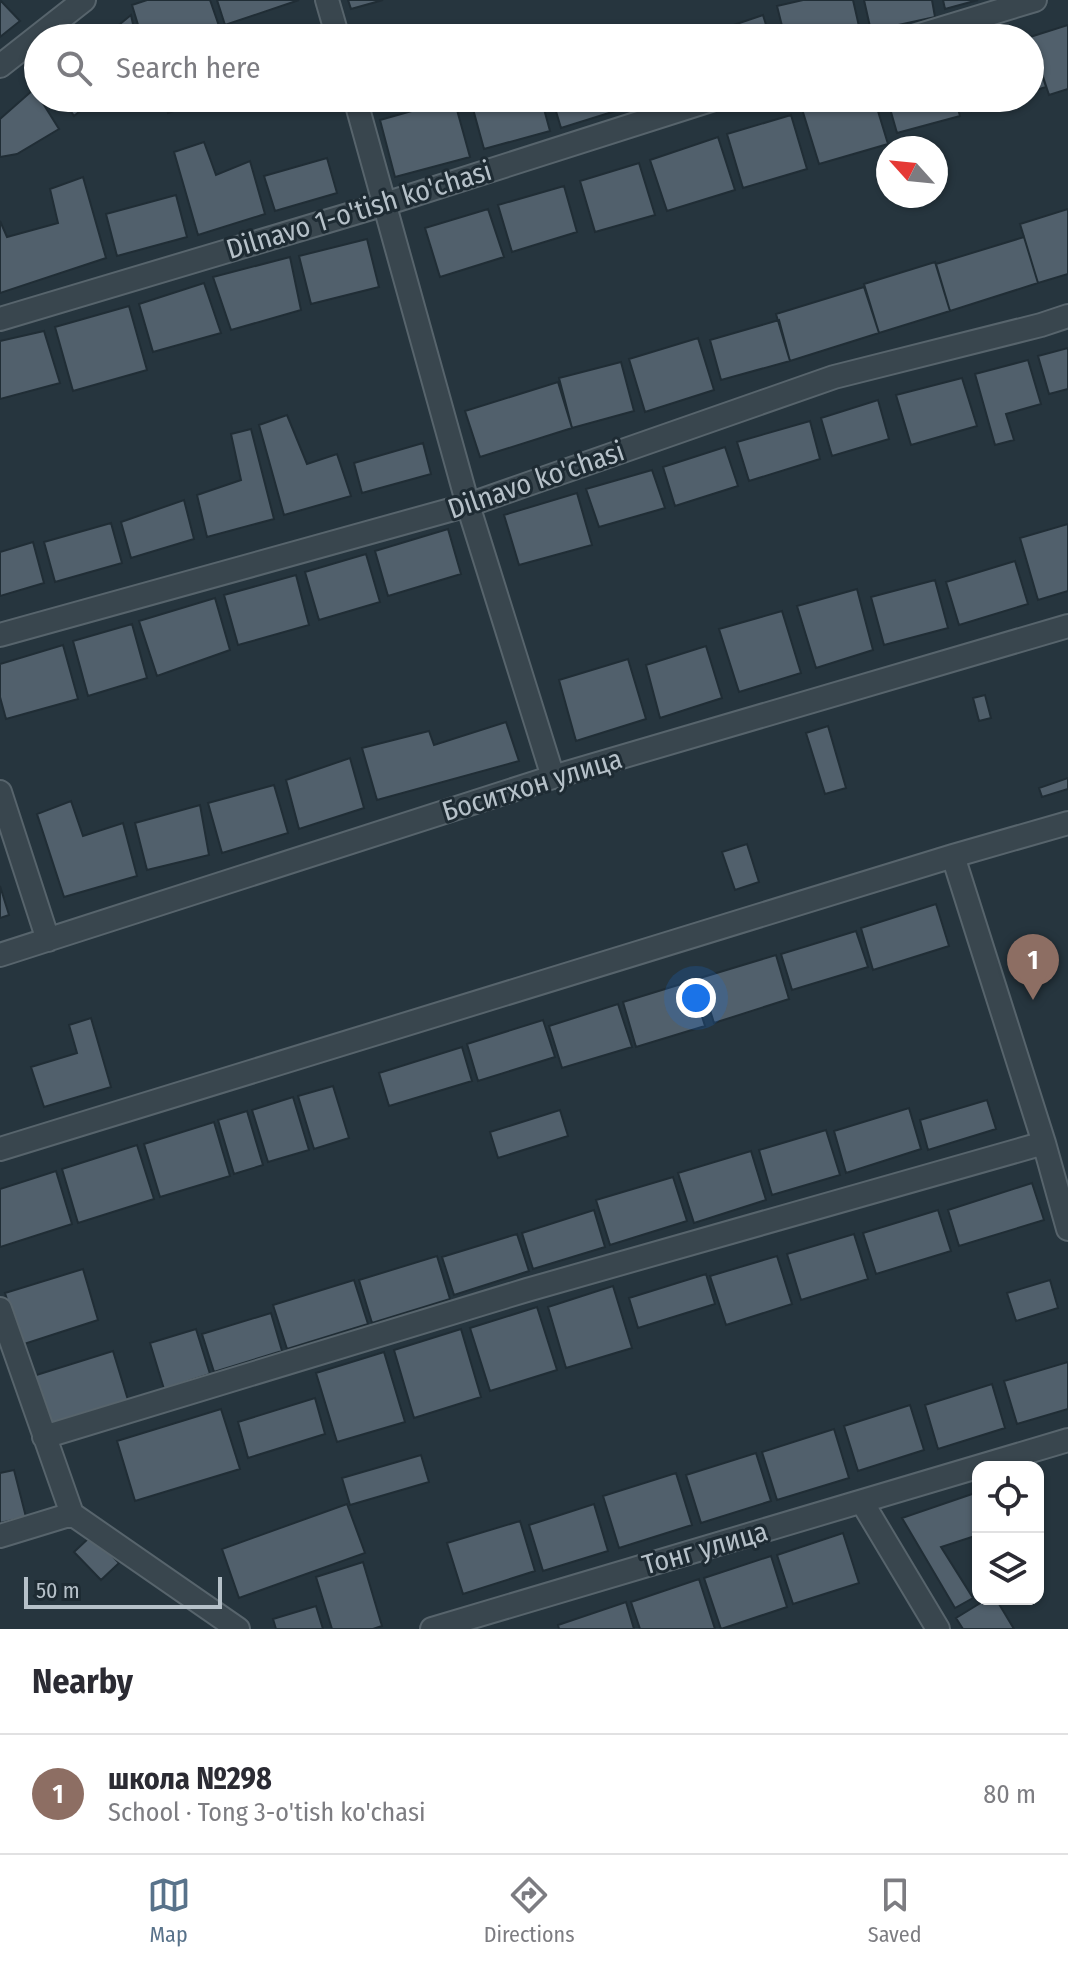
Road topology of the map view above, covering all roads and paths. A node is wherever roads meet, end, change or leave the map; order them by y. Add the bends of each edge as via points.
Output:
1 (84, 0) edge
2 (327, 0) edge
3 (1035, 0) edge
4 (53, 24) edge
5 (334, 24) edge
6 (956, 24) edge
7 (24, 47) edge
8 (0, 66) edge
9 (359, 112) edge
10 (673, 112) edge
11 (385, 204) junction
12 (1068, 316) edge
13 (0, 319) edge
14 (468, 505) junction
15 (1068, 626) edge
16 (0, 635) edge
17 (553, 777) junction
18 (0, 792) edge
19 (1068, 823) edge
20 (953, 856) junction
21 (48, 940) junction
22 (0, 955) edge
23 (1044, 1143) junction
24 (0, 1149) edge
25 (1068, 1229) edge
26 (0, 1309) edge
27 (44, 1437) junction
28 (1068, 1440) edge
29 (862, 1502) junction
30 (72, 1514) junction
31 (0, 1536) edge
32 (238, 1629) edge
33 (432, 1629) edge
34 (938, 1629) edge

1 - 4 street
2 - 5 street
3 - 6 street
7 - 8 street
9 - 11 street
10 - 11 street, Dilnavo 1-o'tish ko'chasi
11 - 13 street, Dilnavo 1-o'tish ko'chasi
11 - 14 street
12 - 14 street, Dilnavo ko'chasi via 834,377
14 - 16 street, Dilnavo ko'chasi
14 - 17 street
15 - 17 street, Боситхон улица
17 - 21 street, Боситхон улица
18 - 21 street
19 - 20 street
20 - 23 street
20 - 24 street
21 - 22 street, Боситхон улица
23 - 25 street
23 - 27 street via 527,1290
26 - 27 street
27 - 30 street
28 - 29 street, Тонг улица
29 - 33 street, Тонг улица
29 - 34 street
30 - 31 street
30 - 32 street

